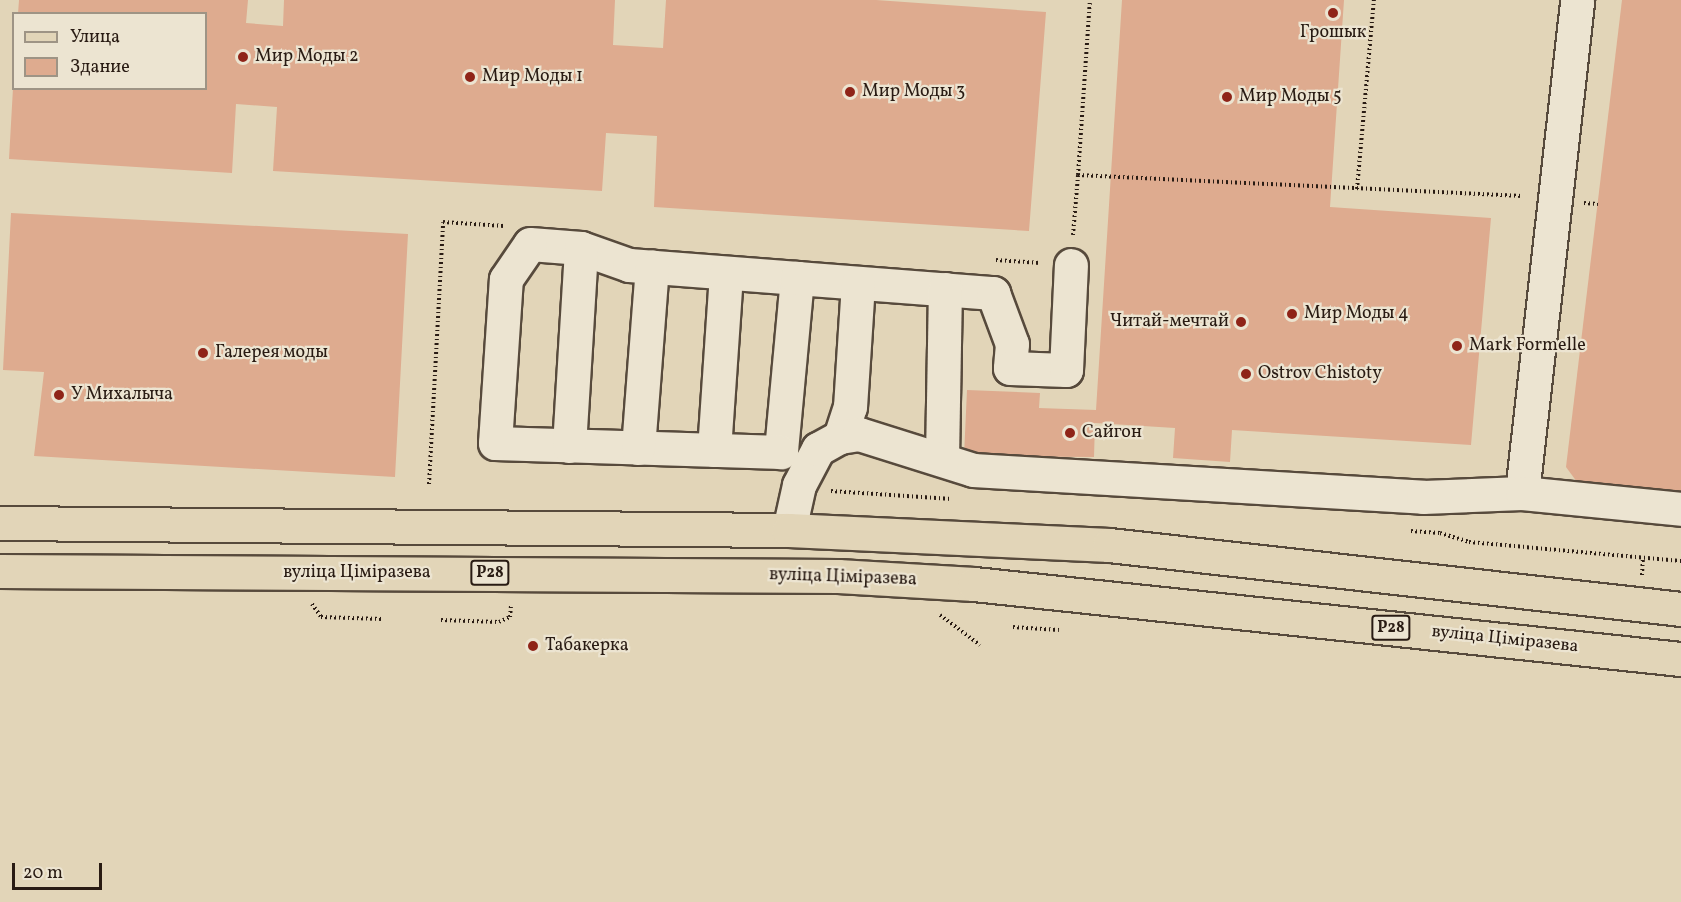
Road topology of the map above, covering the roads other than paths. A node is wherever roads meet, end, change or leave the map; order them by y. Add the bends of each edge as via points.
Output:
1 (1577, 0) edge
2 (581, 248) junction
3 (1071, 265) road end
4 (652, 267) junction
5 (726, 273) junction
6 (796, 279) junction
7 (858, 283) junction
8 (945, 290) junction
9 (840, 437) junction
10 (569, 446) junction
11 (638, 448) junction
12 (714, 450) junction
13 (942, 459) junction
14 (1522, 493) junction
15 (1681, 510) edge
16 (0, 523) edge
17 (789, 530) junction
18 (0, 571) edge
19 (1681, 609) edge
20 (1681, 659) edge

1 - 14 lane
2 - 4 lane via 628,265
2 - 10 lane
2 - 10 lane via 530,244 506,279 495,443
3 - 8 lane via 1066,370 1010,368 1012,345 993,293
4 - 5 lane
4 - 11 lane
5 - 6 lane
5 - 12 lane
6 - 7 lane
6 - 12 lane via 781,452
7 - 8 lane
7 - 9 lane via 850,407
8 - 13 lane
9 - 13 lane via 882,438
9 - 17 lane via 818,449 805,469
10 - 11 lane
11 - 12 lane
13 - 14 lane via 973,470 1423,497
14 - 15 lane
16 - 17 main road
17 - 19 main road via 1109,545
18 - 20 main road, вуліца Ціміразева / Р28 via 838,576 974,584

